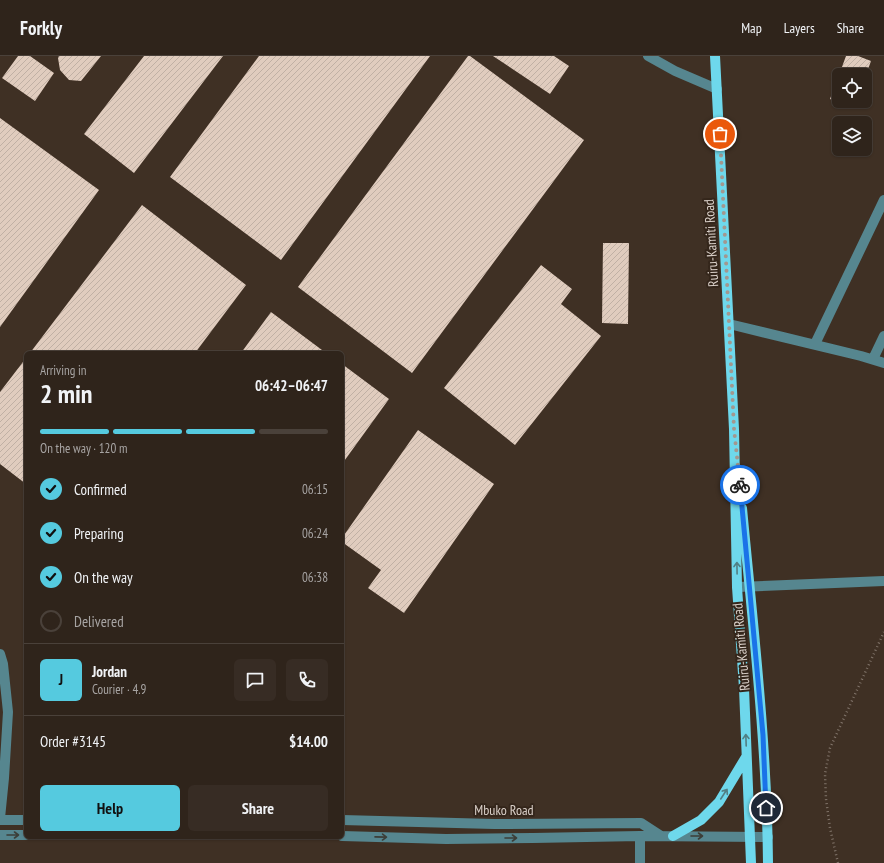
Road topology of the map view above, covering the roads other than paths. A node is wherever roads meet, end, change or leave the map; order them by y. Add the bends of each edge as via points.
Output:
1 (648, 56) edge
2 (715, 56) edge
3 (717, 89) junction
4 (884, 200) edge
5 (729, 324) junction
6 (884, 336) edge
7 (815, 344) junction
8 (873, 359) junction
9 (884, 363) edge
10 (734, 429) junction
11 (884, 581) edge
12 (737, 587) junction
13 (749, 587) junction
14 (0, 654) edge
15 (746, 757) junction
16 (0, 819) edge
17 (24, 820) edge
18 (344, 820) edge
19 (0, 835) edge
20 (24, 835) edge
21 (344, 836) edge
22 (640, 836) junction
23 (661, 836) junction
24 (673, 836) junction
25 (750, 837) junction
26 (768, 837) junction
27 (640, 863) edge
28 (751, 863) edge
29 (768, 863) edge

1 - 3 street
2 - 3 main road, Ruiru-Kamiti Road
3 - 5 main road, Ruiru-Kamiti Road
4 - 7 street
5 - 7 street
5 - 10 main road, Ruiru-Kamiti Road
6 - 8 street
7 - 8 street
8 - 9 street
12 -> 10 main road, Ruiru-Kamiti Road
10 - 13 main road, Ruiru-Kamiti Road
11 - 13 street
12 - 13 street
15 -> 12 main road, Ruiru-Kamiti Road
13 - 26 main road, Ruiru-Kamiti Road via 763,735
14 - 16 street via 8,712
24 -> 15 main road via 701,820 719,802
15 - 25 main road, Ruiru-Kamiti Road
16 - 17 street
18 - 23 street, Mbuko Road via 494,824 641,823
19 -> 20 street
21 -> 22 street via 446,839
22 - 23 street
22 - 27 street
23 - 24 street
24 -> 25 street
25 - 26 street
25 - 28 main road, Ruiru-Kamiti Road
26 - 29 main road, Ruiru-Kamiti Road

